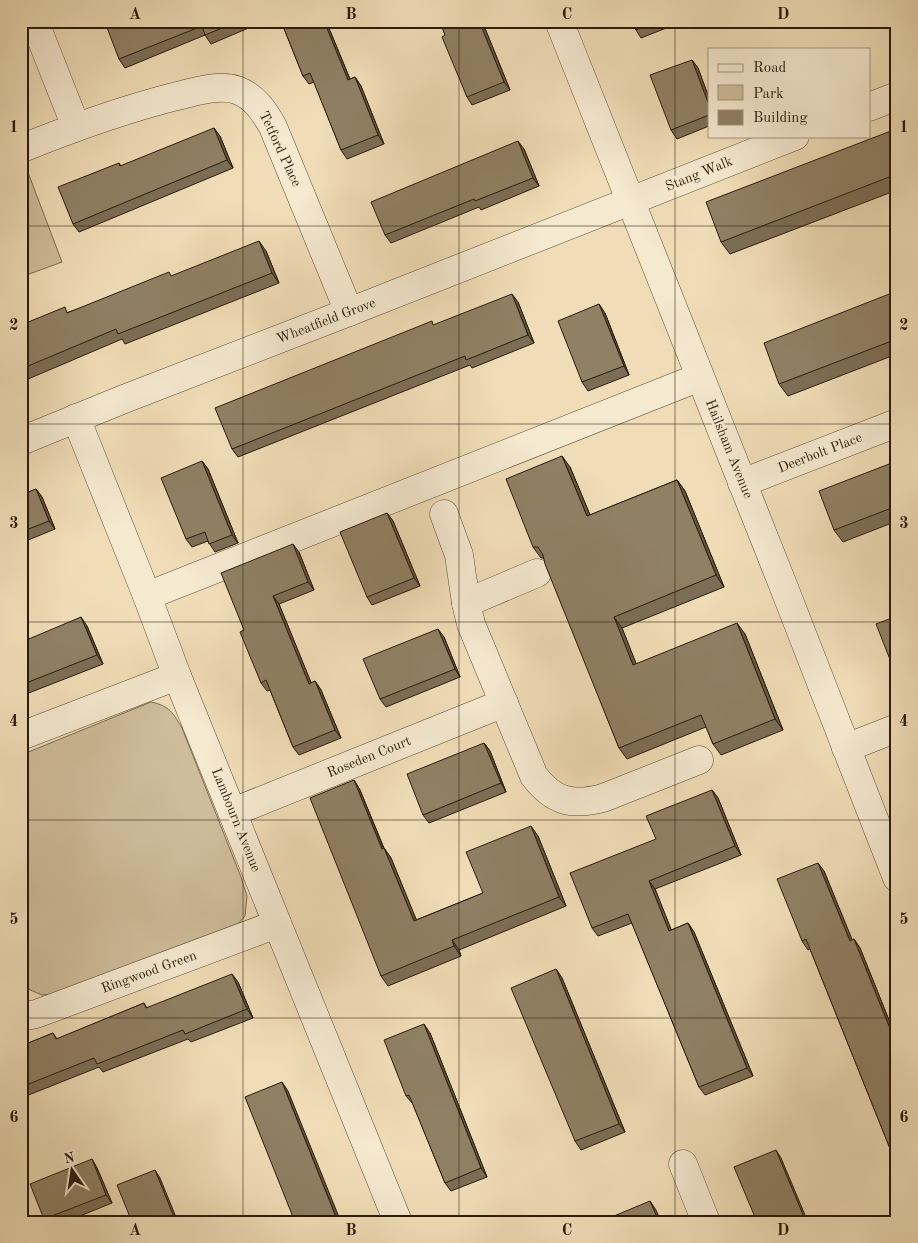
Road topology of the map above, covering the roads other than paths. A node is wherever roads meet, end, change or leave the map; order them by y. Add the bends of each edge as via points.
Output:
1 (558, 21) edge
2 (39, 33) dead end
3 (897, 96) edge
4 (870, 107) edge
5 (76, 127) junction
6 (790, 138) edge
7 (25, 146) dead end
8 (631, 201) junction
9 (349, 312) junction
10 (700, 377) junction
11 (76, 418) junction
12 (897, 423) edge
13 (21, 441) edge
14 (742, 482) junction
15 (444, 514) dead end
16 (537, 573) dead end
17 (147, 596) junction
18 (466, 604) junction
19 (177, 676) junction
20 (504, 703) junction
21 (897, 728) edge
22 (21, 736) edge
23 (846, 748) junction
24 (699, 760) dead end
25 (233, 812) junction
26 (897, 878) edge
27 (277, 924) junction
28 (21, 1017) edge
29 (682, 1164) dead end
30 (398, 1222) edge
31 (706, 1222) edge

1 - 8 street, Hailsham Avenue
2 - 5 street
3 - 4 street
5 - 7 street, Tetford Place
5 - 9 street, Tetford Place via 120,111 195,92 226,88 248,96 266,114 273,127
6 - 8 street, Stang Walk
8 - 9 street, Wheatfield Grove
8 - 10 street, Hailsham Avenue
9 - 11 street, Wheatfield Grove
10 - 14 street, Hailsham Avenue
10 - 17 street
11 - 13 street, Wheatfield Grove
11 - 17 street, Lambourn Avenue
12 - 14 street, Deerbolt Place
14 - 23 street, Hailsham Avenue
15 - 18 street via 460,555
16 - 18 street
17 - 19 street, Lambourn Avenue
18 - 20 street
19 - 22 street
19 - 25 street, Lambourn Avenue
20 - 24 street via 534,776 544,789 571,802 595,800
20 - 25 street, Roseden Court
21 - 23 street
23 - 26 street, Hailsham Avenue
25 - 27 street, Lambourn Avenue
27 - 28 street, Ringwood Green
27 - 30 street, Lambourn Avenue
29 - 31 street

